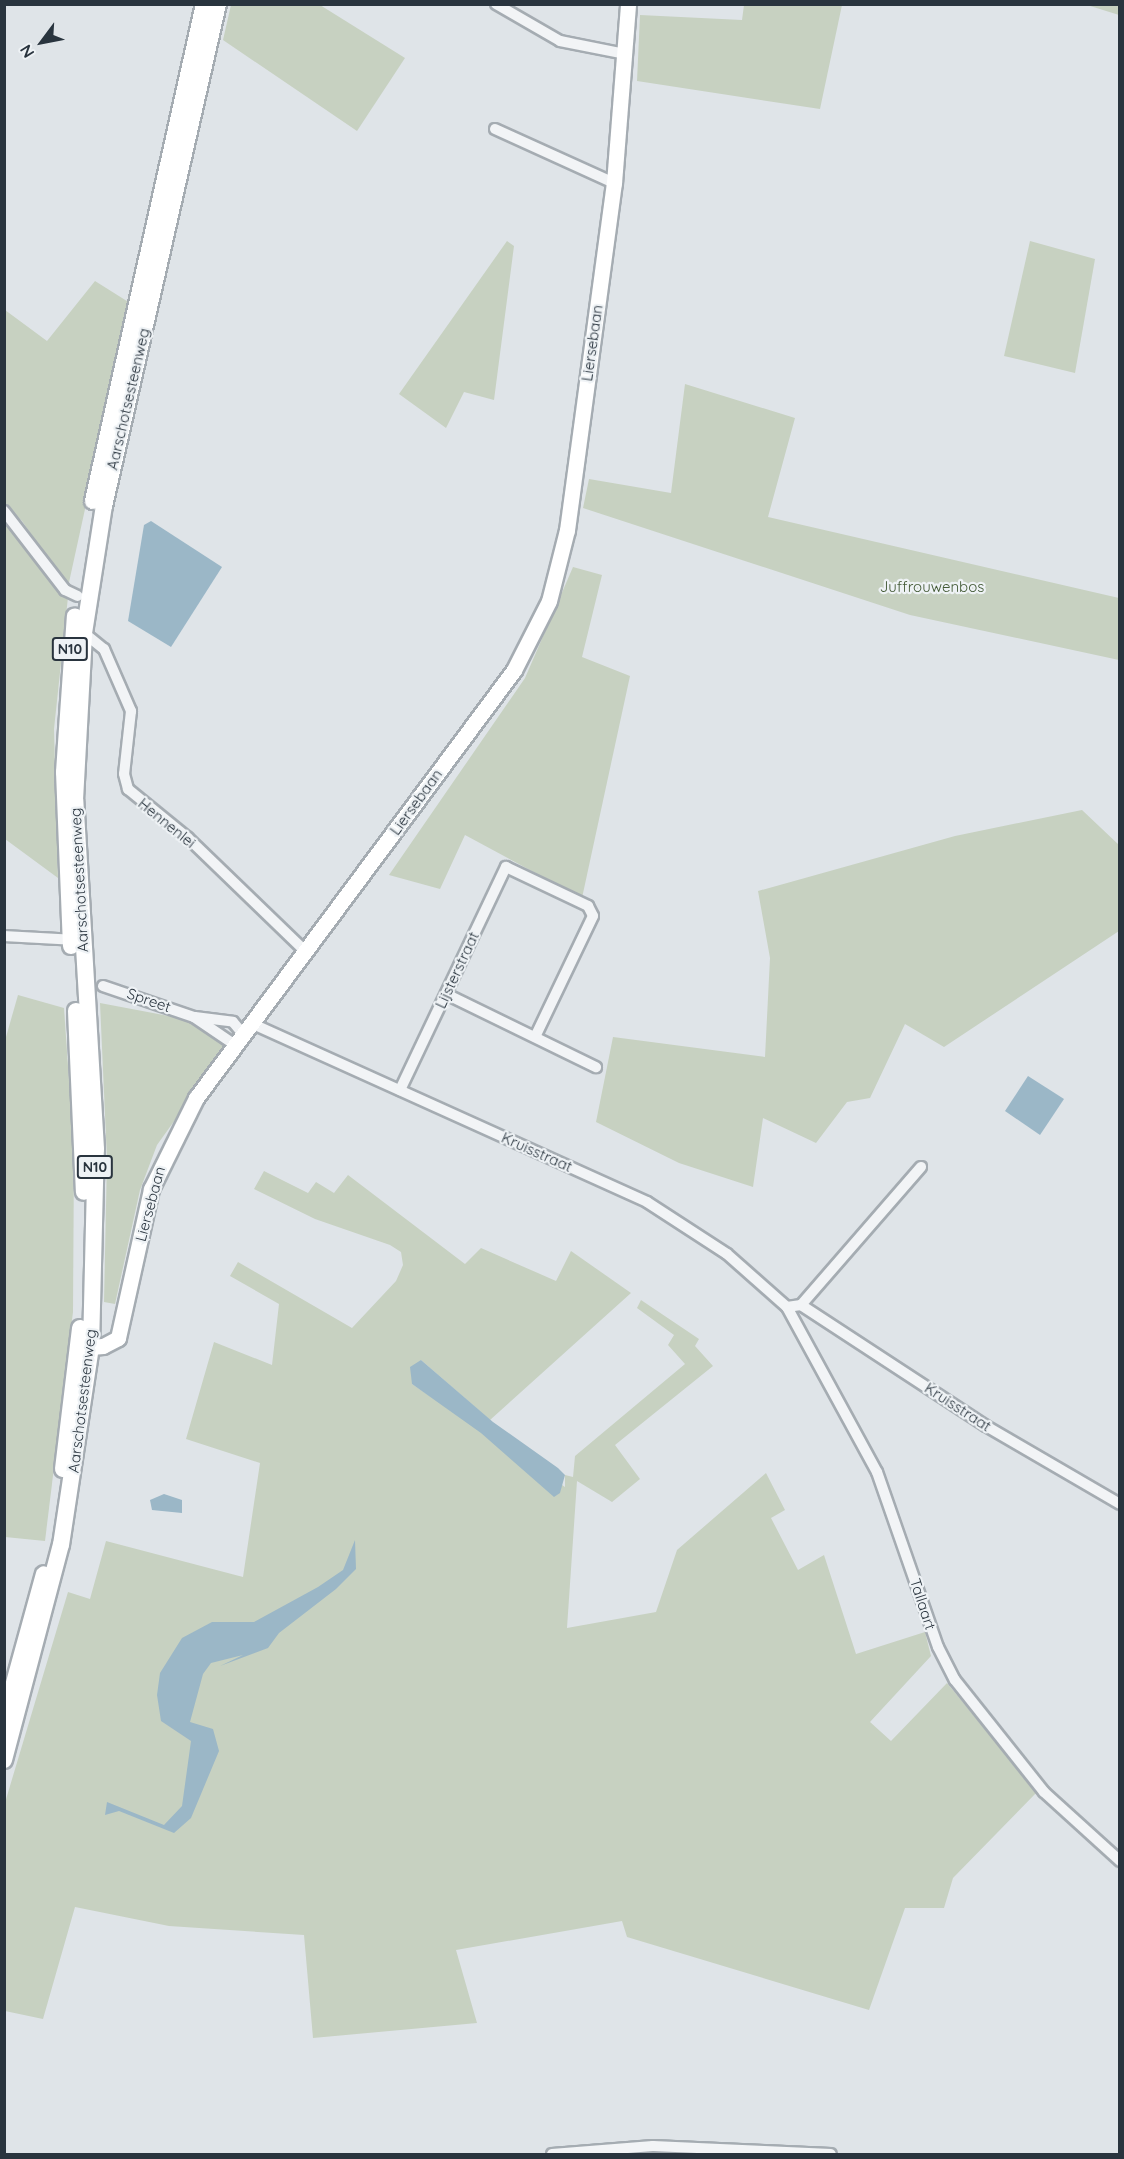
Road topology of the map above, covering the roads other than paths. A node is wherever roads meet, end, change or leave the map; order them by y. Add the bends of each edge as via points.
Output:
1 (204, 4) edge
2 (218, 4) edge
3 (496, 4) edge
4 (628, 4) edge
5 (625, 54) junction
6 (495, 129) dead end
7 (614, 183) junction
8 (4, 511) edge
9 (78, 596) junction
10 (84, 633) junction
11 (4, 936) edge
12 (77, 940) junction
13 (306, 952) junction
14 (103, 986) dead end
15 (446, 994) junction
16 (194, 1017) junction
17 (244, 1034) junction
18 (535, 1037) junction
19 (596, 1067) dead end
20 (400, 1090) junction
21 (921, 1167) dead end
22 (801, 1305) junction
23 (787, 1307) junction
24 (85, 1348) junction
25 (74, 1433) junction
26 (1119, 1504) edge
27 (4, 1719) edge
28 (4, 1760) edge
29 (1119, 1862) edge
30 (552, 2154) edge
31 (831, 2154) edge

1 - 9 main road, Aarschotsesteenweg / N10 via 107,436
2 - 10 main road, Aarschotsesteenweg / N10 via 104,506
3 - 5 street via 560,41
4 - 5 street, Liersebaan
5 - 7 street, Liersebaan
6 - 7 street
7 - 13 street, Liersebaan via 567,530 549,601 514,670
8 - 9 street via 65,590
9 - 12 main road, Aarschotsesteenweg / N10 via 65,711
10 - 12 main road, Aarschotsesteenweg / N10 via 75,800
10 - 13 street, Hennenlei via 104,649 131,711 124,774 132,793 188,838
11 - 12 street
12 - 24 main road, Aarschotsesteenweg / N10
13 - 17 street, Liersebaan
14 - 16 street, Spreet
15 - 18 street
15 - 18 street, Lijsterstraat via 506,867 524,875 588,906 593,916
15 - 20 street, Lijsterstraat
16 - 17 street, Spreet
16 - 17 street, Spreet via 233,1022
17 - 20 street, Kruisstraat
17 - 24 street, Liersebaan via 196,1098 160,1164 118,1338
18 - 19 street
20 - 23 street, Kruisstraat via 647,1202 712,1242
21 - 22 street
22 - 23 street
22 - 26 street, Kruisstraat via 986,1426
23 - 29 street, Tallaart via 877,1472 935,1639 955,1680 1044,1792
24 - 25 main road, Aarschotsesteenweg / N10
25 - 27 main road, Aarschotsesteenweg / N10 via 44,1573
25 - 28 main road, Aarschotsesteenweg / N10 via 42,1631
30 - 31 street via 653,2146

